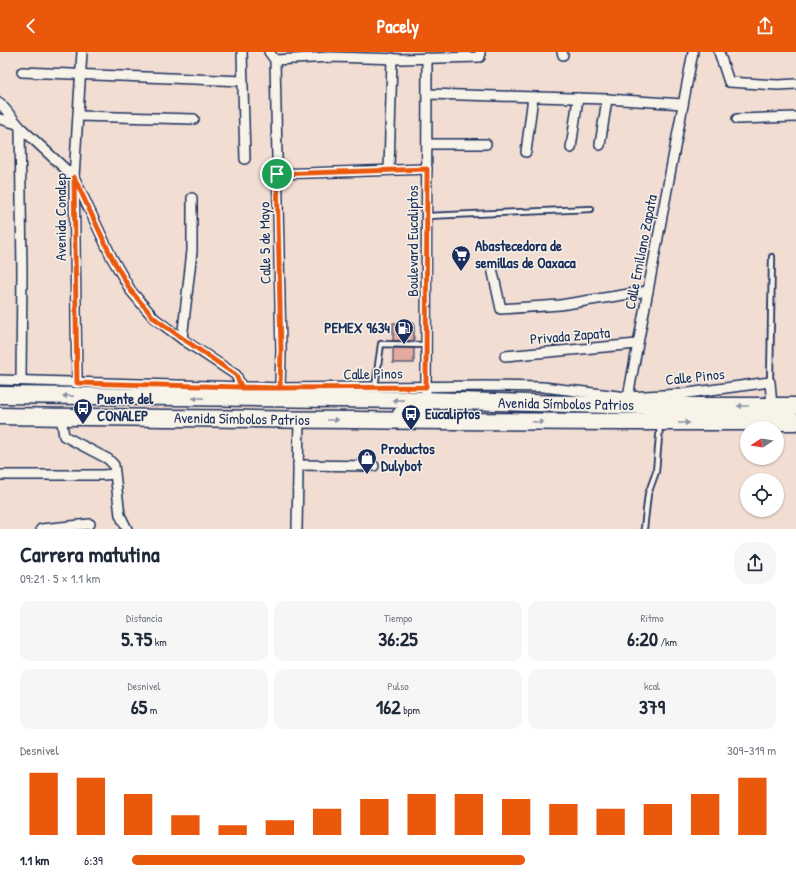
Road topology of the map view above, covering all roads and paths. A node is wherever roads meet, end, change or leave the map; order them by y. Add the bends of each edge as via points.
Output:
1 (82, 52) edge
2 (242, 52) edge
3 (268, 52) edge
4 (693, 52) edge
5 (719, 52) edge
6 (331, 54) edge
7 (480, 54) edge
8 (397, 57) edge
9 (427, 58) junction
10 (275, 60) junction
11 (22, 72) dead end
12 (80, 74) junction
13 (243, 81) junction
14 (796, 84) edge
15 (427, 94) junction
16 (533, 97) junction
17 (578, 98) junction
18 (607, 99) junction
19 (0, 103) edge
20 (683, 104) junction
21 (78, 116) junction
22 (796, 117) edge
23 (0, 119) edge
24 (194, 119) dead end
25 (737, 119) dead end
26 (18, 126) junction
27 (427, 144) junction
28 (486, 144) dead end
29 (600, 145) dead end
30 (571, 148) dead end
31 (526, 152) dead end
32 (245, 159) dead end
33 (427, 169) junction
34 (389, 170) junction
35 (277, 174) junction
36 (74, 177) junction
37 (192, 198) dead end
38 (590, 209) dead end
39 (427, 216) junction
40 (772, 257) dead end
41 (492, 268) dead end
42 (648, 291) junction
43 (182, 338) junction
44 (638, 344) junction
45 (426, 345) junction
46 (505, 356) dead end
47 (0, 380) edge
48 (21, 380) junction
49 (770, 382) junction
50 (77, 383) junction
51 (242, 388) junction
52 (280, 388) junction
53 (127, 391) junction
54 (375, 394) junction
55 (426, 394) junction
56 (0, 395) edge
57 (627, 401) junction
58 (772, 406) junction
59 (796, 406) edge
60 (0, 416) edge
61 (62, 417) junction
62 (299, 420) junction
63 (365, 420) junction
64 (796, 422) edge
65 (660, 423) junction
66 (298, 465) junction
67 (374, 466) dead end
68 (115, 474) junction
69 (0, 475) edge
70 (90, 524) dead end
71 (41, 529) edge
72 (127, 529) edge
73 (296, 529) edge
74 (644, 529) edge

1 - 12 street, Avenida Conalep
2 - 13 street
3 - 10 street
4 - 20 street, Calle Emiliano Zapata
5 - 14 street via 729,82
6 - 8 street
6 - 10 street
7 - 9 street
8 - 9 street
8 - 34 street
9 - 15 street, Boulevard Eucaliptos
10 - 35 street, Calle 5 de Mayo
11 - 12 street
12 - 13 street
12 - 21 street, Avenida Conalep
13 - 32 street
15 - 16 street
15 - 27 street, Boulevard Eucaliptos
16 - 17 street
16 - 31 street
17 - 18 street
17 - 30 street
18 - 20 street
18 - 29 street
19 - 26 street
20 - 42 street, Calle Emiliano Zapata
21 - 24 street
21 - 36 street, Avenida Conalep
22 - 25 street
23 - 26 street
26 - 36 street
26 - 48 street via 22,272
27 - 28 street
27 - 33 street, Boulevard Eucaliptos
33 - 34 street
33 - 39 street, Boulevard Eucaliptos
34 - 35 street
35 - 52 street, Calle 5 de Mayo
36 - 43 street via 112,258 131,291 154,318
36 - 50 street, Avenida Conalep
37 - 43 street via 192,251
38 - 39 lane
39 - 45 street, Boulevard Eucaliptos
40 - 49 lane
41 - 42 street via 501,309 560,305
42 - 44 street, Calle Emiliano Zapata
43 - 51 street via 236,375
44 - 46 street, Privada Zapata
44 - 57 street, Calle Emiliano Zapata
45 - 54 lane via 381,344
45 - 55 street, Boulevard Eucaliptos
47 - 48 street, Calle Pinos
48 - 50 street, Calle Pinos
49 - 57 street, Calle Pinos
49 - 58 street
50 - 53 street, Calle Pinos
51 - 52 street, Calle Pinos
51 - 53 street, Calle Pinos
52 - 54 street, Calle Pinos
54 -> 53 highway, Avenida Símbolos Patrios
53 -> 56 highway, Avenida Símbolos Patrios
54 - 55 highway, Avenida Símbolos Patrios
55 - 57 highway, Avenida Símbolos Patrios
55 - 63 main road via 420,412 372,415
58 -> 57 highway, Avenida Símbolos Patrios
58 - 59 highway, Avenida Símbolos Patrios
60 - 61 highway, Avenida Símbolos Patrios
61 - 62 highway, Avenida Símbolos Patrios
61 - 68 street via 64,436 108,459 114,465
62 -> 63 highway, Avenida Símbolos Patrios
62 - 66 street
63 -> 65 highway, Avenida Símbolos Patrios
65 -> 64 highway, Avenida Símbolos Patrios
65 - 74 lane via 656,472 648,494
66 - 67 street
66 - 73 street
68 - 69 street
68 - 72 street via 120,515
70 - 71 street

